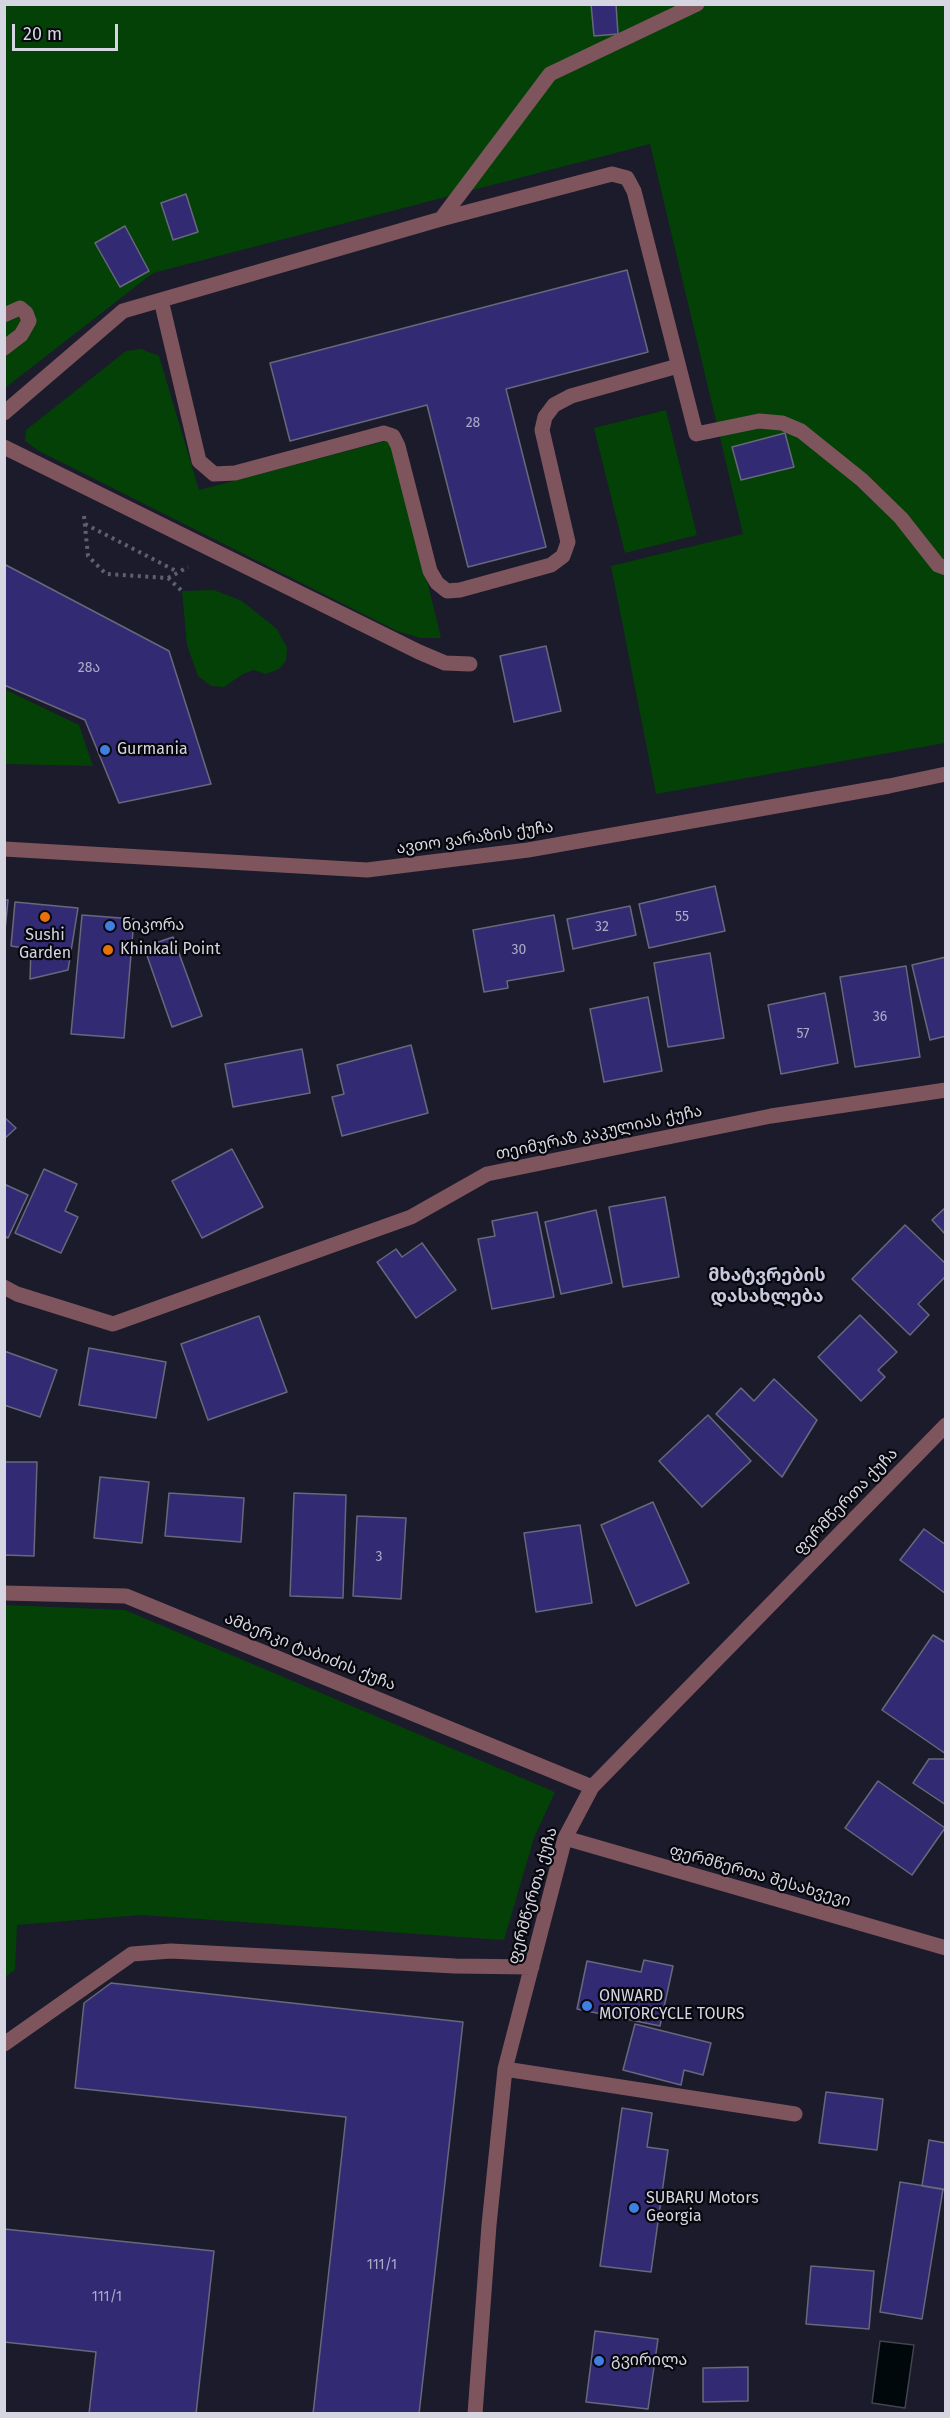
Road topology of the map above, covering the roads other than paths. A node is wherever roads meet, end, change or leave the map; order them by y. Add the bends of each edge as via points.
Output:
1 (697, 4) edge
2 (441, 219) junction
3 (161, 300) junction
4 (4, 315) edge
5 (4, 348) edge
6 (678, 366) junction
7 (4, 413) edge
8 (4, 447) edge
9 (945, 568) edge
10 (470, 664) dead end
11 (945, 774) edge
12 (4, 849) edge
13 (945, 1090) edge
14 (4, 1287) edge
15 (945, 1425) edge
16 (4, 1593) edge
17 (592, 1787) junction
18 (565, 1838) junction
19 (945, 1948) edge
20 (532, 1967) junction
21 (4, 2044) edge
22 (505, 2069) junction
23 (795, 2114) dead end
24 (475, 2414) edge

1 - 2 street via 550,74
2 - 3 street
2 - 6 street via 612,174 627,178 634,191
3 - 6 street via 200,461 214,474 235,473 384,433 393,435 430,571 447,591 550,565 563,556 568,542 542,430 554,405 571,396
3 - 7 street via 123,311
4 - 5 street via 20,308 29,321 21,335
6 - 9 street via 696,434 759,421 782,423 801,431 862,480 901,518 938,565
8 - 10 street via 419,652 445,663
11 - 12 street, ავთო ვარაზის ქუჩა via 528,850 367,870
13 - 14 street, თეიმურაზ კაკულიას ქუჩა via 771,1116 487,1174 411,1217 113,1324
15 - 17 street, ფერმწერთა ქუჩა
16 - 17 street, ამბერკი ტაბიძის ქუჩა via 126,1596
17 - 18 street, ფერმწერთა ქუჩა
18 - 19 street, ფერმწერთა შესახვევი
18 - 20 street, ფერმწერთა ქუჩა
20 - 21 street via 171,1951 132,1954
20 - 22 street, ფერმწერთა ქუჩა
22 - 23 street
22 - 24 street, ფერმწერთა ქუჩა

